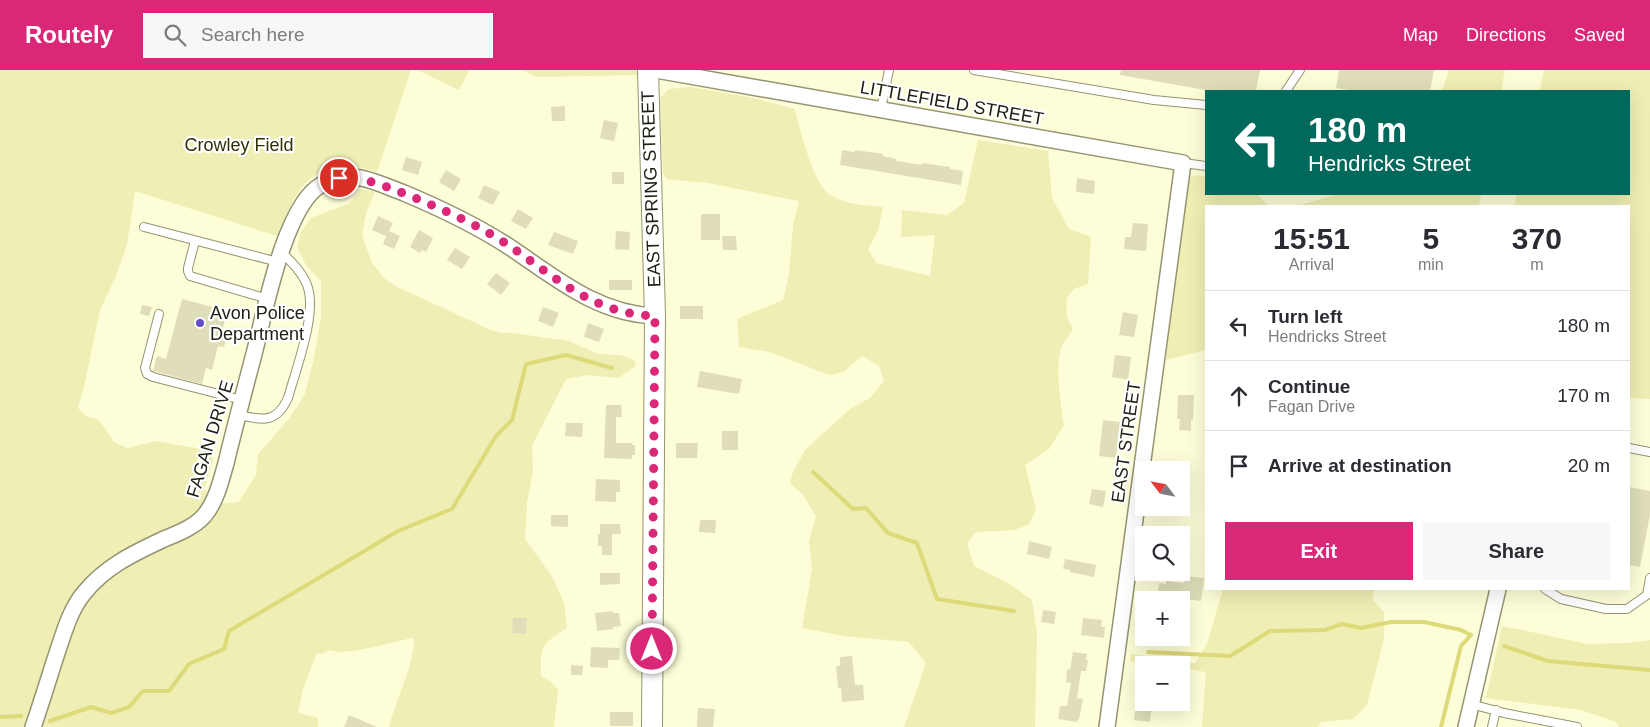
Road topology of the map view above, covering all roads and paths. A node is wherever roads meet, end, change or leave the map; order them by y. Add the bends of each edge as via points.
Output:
1 (648, 70) edge
2 (656, 70) edge
3 (888, 70) edge
4 (974, 70) edge
5 (1300, 70) edge
6 (1287, 90) edge
7 (1205, 105) edge
8 (881, 109) junction
9 (1183, 163) junction
10 (1205, 166) edge
11 (144, 227) dead end
12 (195, 241) junction
13 (280, 257) junction
14 (268, 298) junction
15 (159, 314) dead end
16 (655, 316) junction
17 (240, 408) junction
18 (1630, 448) edge
19 (1650, 452) edge
20 (1650, 578) edge
21 (1498, 590) edge
22 (1547, 590) edge
23 (1471, 704) junction
24 (1496, 710) junction
25 (1537, 723) edge
26 (1572, 726) edge
27 (33, 727) edge
28 (652, 727) edge
29 (1107, 727) edge
30 (1466, 727) edge
31 (1492, 727) edge

1 - 16 main road, EAST SPRING STREET
2 - 8 street, LITTLEFIELD STREET
3 - 8 lane
4 - 7 lane via 1154,100
5 - 6 lane
8 - 9 street, LITTLEFIELD STREET
9 - 10 lane
9 - 29 street, EAST STREET
11 - 12 lane
12 - 13 lane
12 - 14 lane via 188,271 190,276
13 - 14 street, FAGAN DRIVE
13 - 16 street, FAGAN DRIVE via 300,208 312,191 339,178 362,178 426,203 494,236 589,300 620,312
13 - 17 lane via 295,266 307,284 309,319 283,408 269,419 259,419
14 - 17 street, FAGAN DRIVE
15 - 17 lane via 145,368 147,374
16 - 28 main road, EAST SPRING STREET
17 - 27 street, FAGAN DRIVE via 218,486 205,514 188,528 116,563 83,594 68,622
18 - 19 lane
20 - 22 lane via 1647,595 1627,609 1606,609 1561,599
21 - 23 street
23 - 24 lane
23 - 30 street
24 - 25 lane
24 - 31 lane
25 - 26 lane

